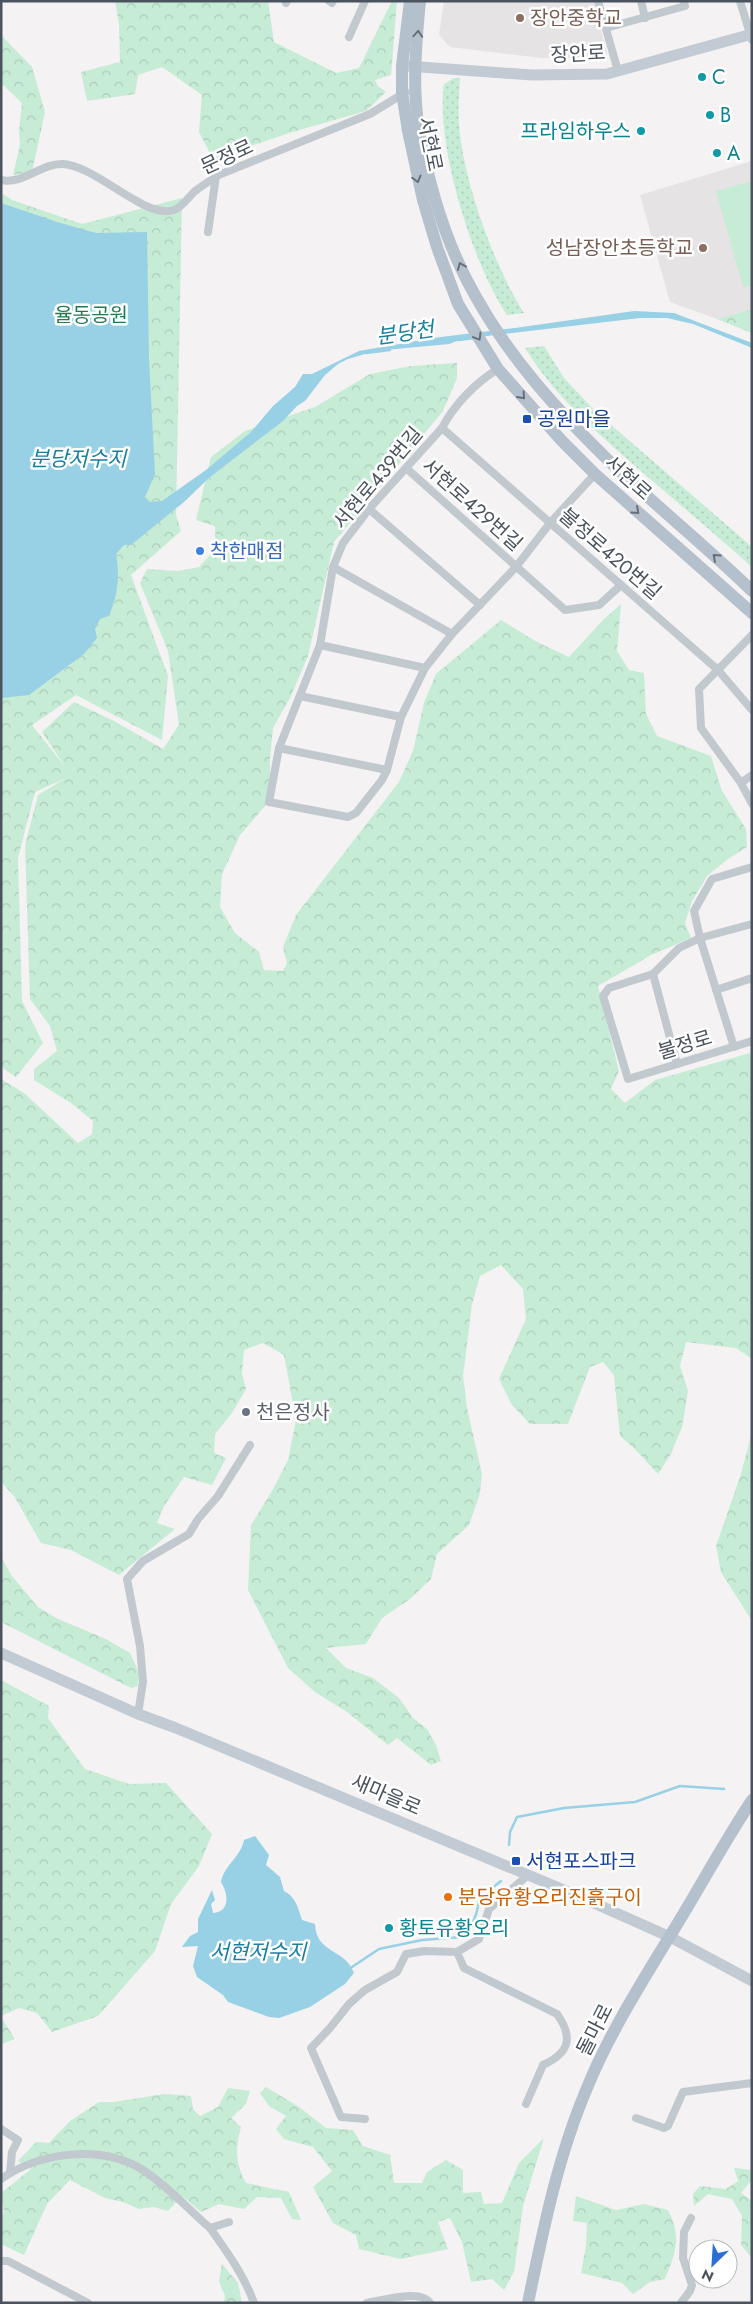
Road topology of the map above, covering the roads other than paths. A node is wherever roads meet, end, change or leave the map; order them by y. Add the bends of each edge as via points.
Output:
1 (329, 1) edge
2 (333, 1) edge
3 (365, 1) edge
4 (410, 1) edge
5 (420, 1) edge
6 (598, 1) edge
7 (641, 1) edge
8 (684, 1) edge
9 (740, 1) edge
10 (645, 18) junction
11 (606, 28) junction
12 (751, 36) edge
13 (349, 37) dead end
14 (402, 66) junction
15 (416, 66) junction
16 (618, 71) junction
17 (417, 91) junction
18 (402, 92) junction
19 (216, 176) junction
20 (1, 180) edge
21 (208, 232) dead end
22 (494, 364) junction
23 (442, 428) junction
24 (406, 468) junction
25 (595, 474) junction
26 (370, 509) junction
27 (550, 523) junction
28 (333, 567) junction
29 (516, 567) junction
30 (621, 585) junction
31 (752, 591) edge
32 (480, 605) junction
33 (752, 613) edge
34 (452, 634) junction
35 (752, 635) edge
36 (320, 645) junction
37 (425, 668) junction
38 (718, 670) junction
39 (300, 696) junction
40 (752, 710) edge
41 (401, 717) junction
42 (279, 748) junction
43 (387, 770) junction
44 (752, 775) edge
45 (741, 783) junction
46 (270, 802) joint
47 (752, 804) edge
48 (752, 867) edge
49 (752, 924) edge
50 (700, 938) junction
51 (652, 974) junction
52 (752, 978) edge
53 (716, 990) junction
54 (752, 1042) edge
55 (734, 1047) junction
56 (677, 1064) junction
57 (250, 1445) dead end
58 (1, 1654) edge
59 (138, 1714) junction
60 (752, 1800) edge
61 (528, 1875) junction
62 (670, 1937) junction
63 (457, 1952) junction
64 (752, 1981) edge
65 (752, 2083) edge
66 (526, 2104) dead end
67 (636, 2118) dead end
68 (366, 2119) dead end
69 (1, 2129) edge
70 (10, 2173) junction
71 (1, 2179) edge
72 (691, 2218) dead end
73 (229, 2222) dead end
74 (210, 2228) junction
75 (1, 2261) edge
76 (88, 2303) edge
77 (254, 2303) edge
78 (367, 2303) edge
79 (430, 2303) edge
80 (528, 2303) edge
81 (681, 2303) edge

1 - 2 street
3 - 13 street
4 - 14 main road, 서현로
15 -> 5 main road, 서현로
6 - 11 street
7 - 10 street
8 - 10 street via 685,6
9 - 12 street
10 - 11 street
11 - 16 street
12 - 16 street, 장안로
14 - 15 street, 장안로
14 - 18 main road, 서현로
15 - 16 street, 장안로 via 532,75
15 - 17 main road, 서현로
17 - 18 street
31 -> 17 main road, 서현로 via 607,459 557,408 509,349 459,262 434,192 419,128
18 - 19 street, 문정로 via 370,114
18 -> 22 main road, 서현로 via 412,158 449,284
19 - 20 street, 문정로 via 175,210 157,211 101,179 64,164 46,167 21,179
19 - 21 street
22 - 23 street, 서현로439번길
22 -> 25 main road, 서현로
23 - 24 street, 서현로439번길
23 - 27 street, 불정로420번길
24 - 26 street, 서현로439번길
24 - 29 street, 서현로429번길
25 - 27 street, 서현로429번길
25 -> 33 main road, 서현로
26 - 28 street, 서현로439번길 via 343,543
26 - 32 street
27 - 29 street, 서현로429번길
27 - 30 street, 불정로420번길
28 - 34 street
28 - 36 street, 서현로439번길
29 - 30 street via 565,610 599,605
29 - 32 street, 서현로429번길
30 - 38 street, 불정로420번길
32 - 34 street, 서현로429번길
34 - 37 street, 서현로429번길
35 - 38 street
36 - 37 street
36 - 39 street, 서현로439번길
37 - 41 street, 서현로429번길
38 - 40 street, 불정로420번길
38 - 45 street via 699,689 700,728
39 - 41 street
39 - 42 street, 서현로439번길
41 - 43 street, 서현로429번길
42 - 43 street
42 - 46 street, 서현로439번길
43 - 46 street, 서현로429번길 via 368,800 348,817
44 - 45 street
45 - 47 street
48 - 50 street via 712,880 694,911
49 - 50 street
50 - 51 street via 678,948
50 - 53 street
51 - 56 street
51 - 56 street, 불정로 via 609,988 603,996 628,1079
52 - 53 street
53 - 55 street
54 - 55 street, 불정로
55 - 56 street, 불정로
57 - 59 street via 189,1534 143,1561 128,1579 140,1646 142,1682
58 - 59 street, 새마을로
59 - 61 street, 새마을로
60 - 62 main road, 돌마로
61 - 62 street, 새마을로
61 - 63 street via 489,1909 479,1939
62 - 64 street, 새마을로
62 - 80 main road, 돌마로 via 626,2010 587,2087 556,2181
63 - 66 street via 464,1968 558,2014 565,2024 568,2034 566,2048 543,2065
63 - 68 street via 406,1954 397,1972 354,1999 311,2048 341,2117
65 - 67 street via 683,2092 668,2126 664,2128
69 - 70 street via 18,2140 12,2152
70 - 71 street
70 - 74 street via 44,2159 74,2154 111,2158 142,2169
72 - 81 street via 684,2232 683,2252 692,2285
73 - 74 street
74 - 77 street via 234,2261
75 - 76 street via 8,2261
78 - 79 street via 418,2295

